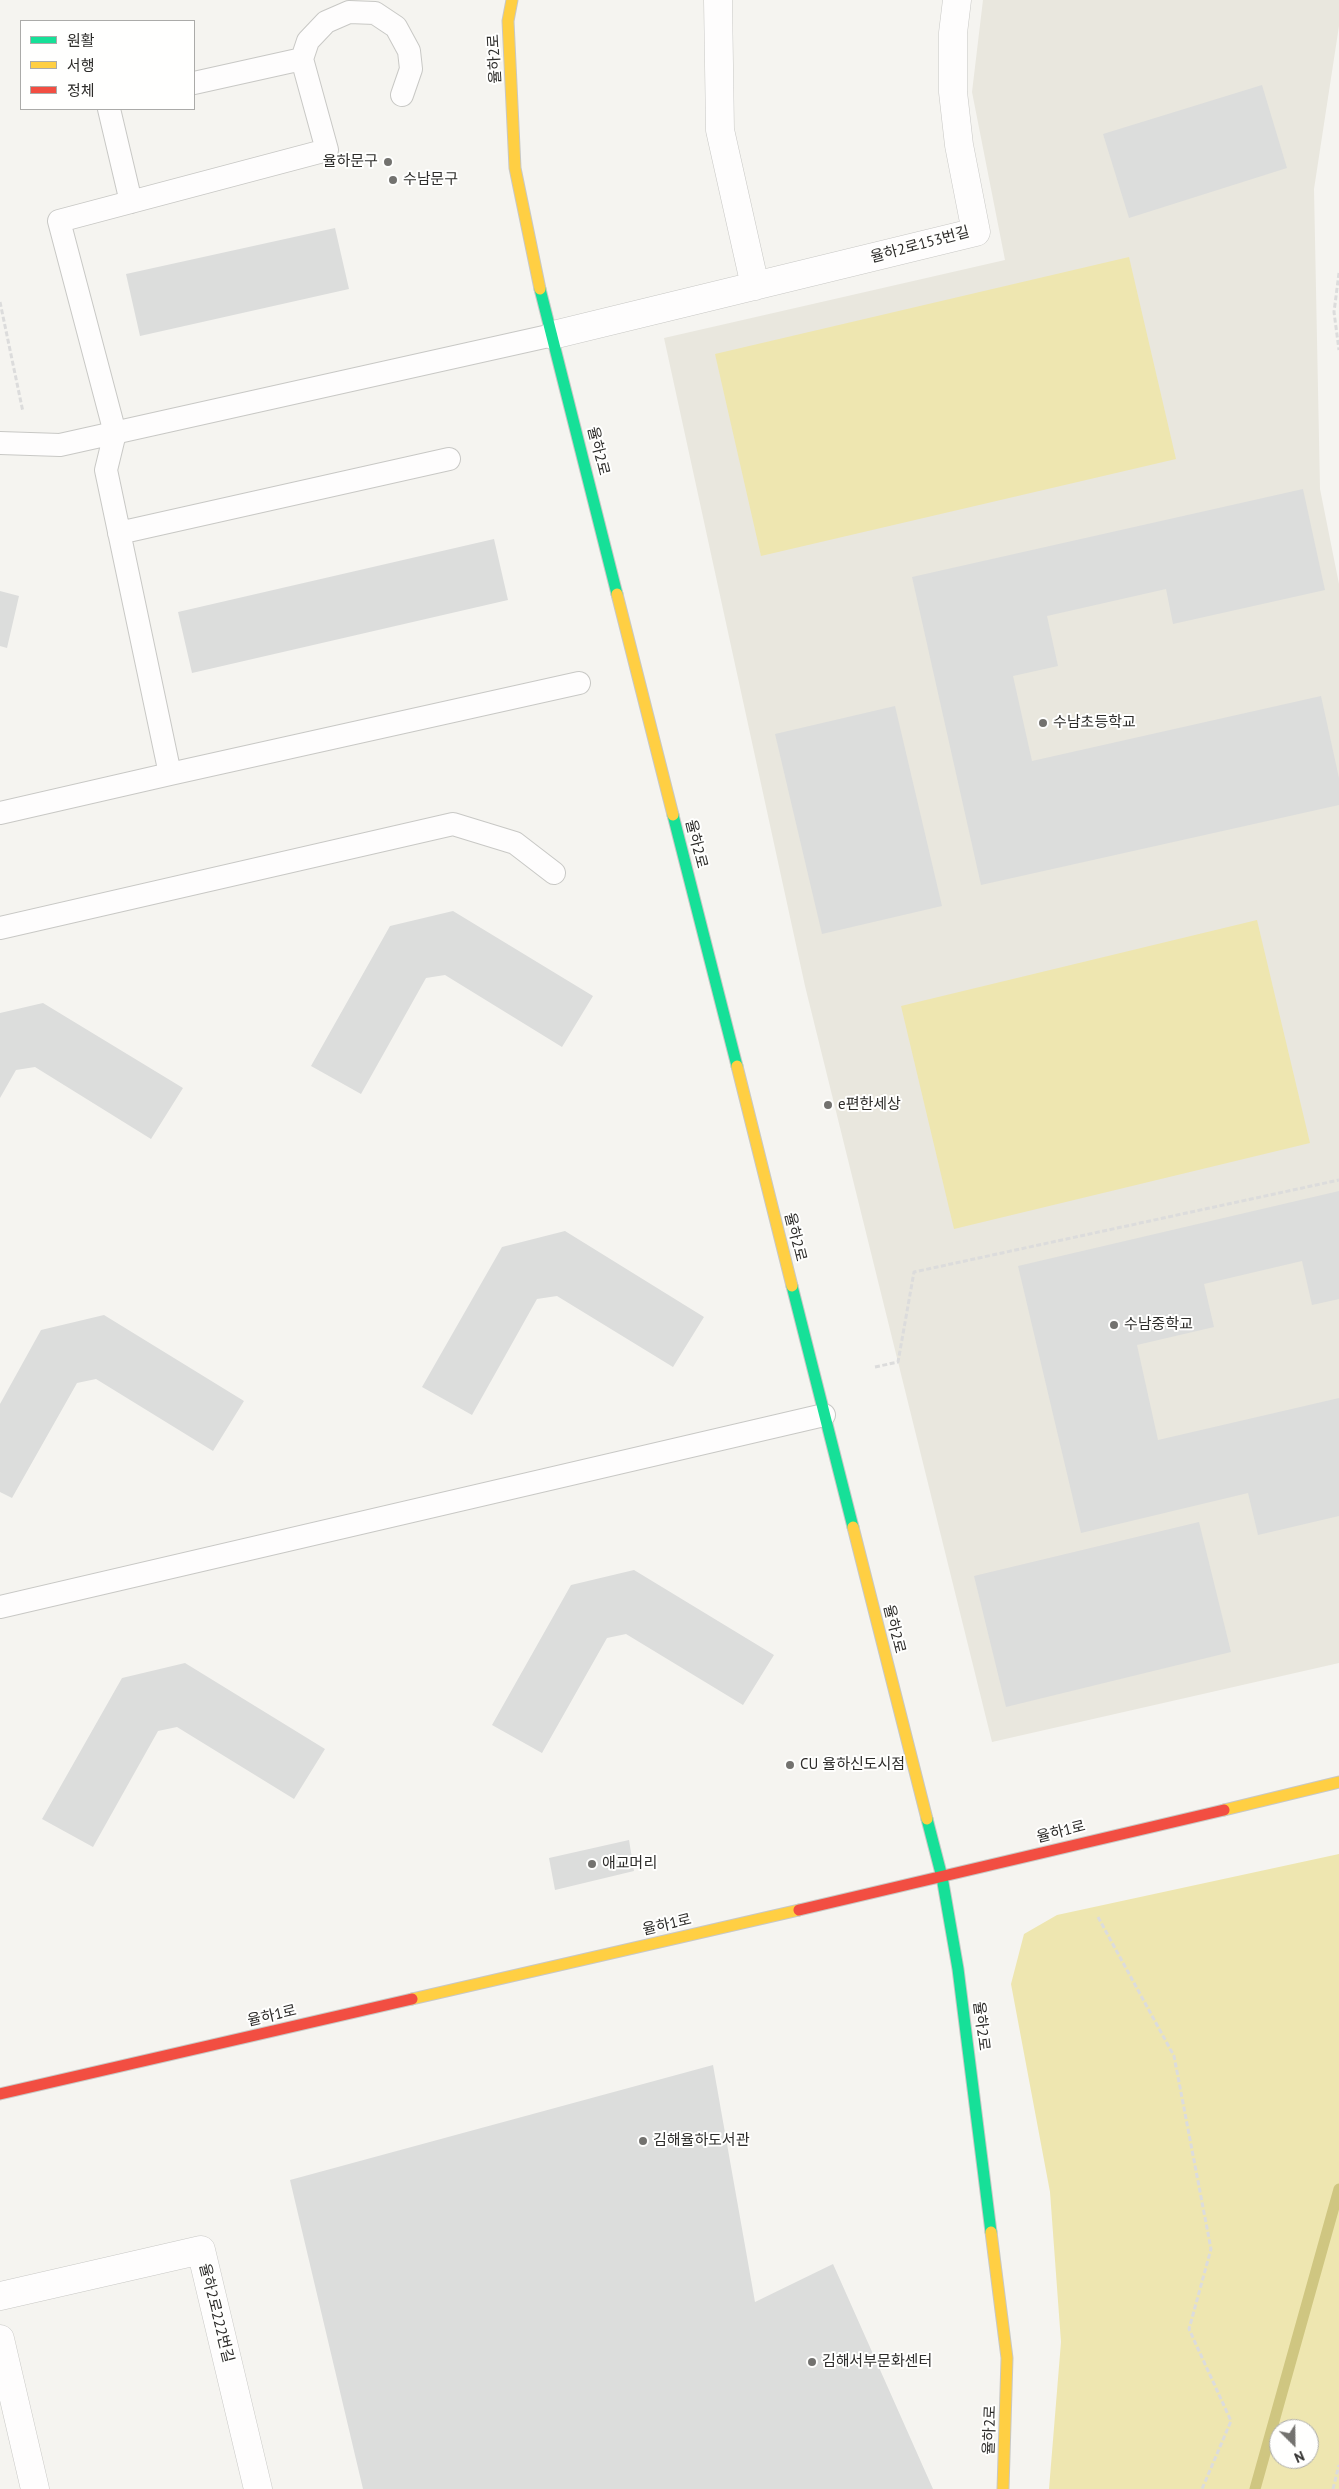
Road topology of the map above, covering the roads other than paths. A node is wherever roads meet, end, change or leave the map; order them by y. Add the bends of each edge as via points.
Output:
1 (512, 0) edge
2 (718, 0) edge
3 (957, 0) edge
4 (302, 59) junction
5 (195, 83) edge
6 (402, 95) dead end
7 (109, 110) edge
8 (131, 202) junction
9 (755, 286) junction
10 (553, 335) junction
11 (115, 433) junction
12 (0, 443) edge
13 (449, 459) dead end
14 (119, 533) junction
15 (579, 683) dead end
16 (170, 774) junction
17 (0, 813) edge
18 (554, 873) dead end
19 (0, 928) edge
20 (824, 1414) junction
21 (0, 1607) edge
22 (1339, 1782) edge
23 (942, 1877) junction
24 (0, 2094) edge
25 (0, 2296) edge
26 (0, 2339) edge
27 (35, 2489) edge
28 (258, 2489) edge
29 (1003, 2489) edge

1 - 10 street, 율하2로 via 508,21 515,168 536,272
2 - 9 street via 720,130
3 - 9 street, 율하2로153번길 via 953,32 953,92 959,145 976,232
4 - 5 lane
4 - 6 lane via 308,41 326,22 349,12 375,13 396,27 408,51 411,69
4 - 8 lane via 327,150
7 - 8 lane
8 - 11 lane via 59,221
9 - 10 street, 율하2로153번길
10 - 11 lane
10 - 20 street, 율하2로
11 - 12 lane via 60,445
11 - 14 lane via 106,470
13 - 14 lane
14 - 16 lane
15 - 16 lane
16 - 17 lane
18 - 19 lane via 515,843 453,824
20 - 21 lane
20 - 23 street, 율하2로
22 - 23 street, 율하1로
23 - 24 street, 율하1로
23 - 29 street, 율하2로 via 958,1970 1008,2358
25 - 28 street, 율하2로222번길 via 201,2250
26 - 27 street

